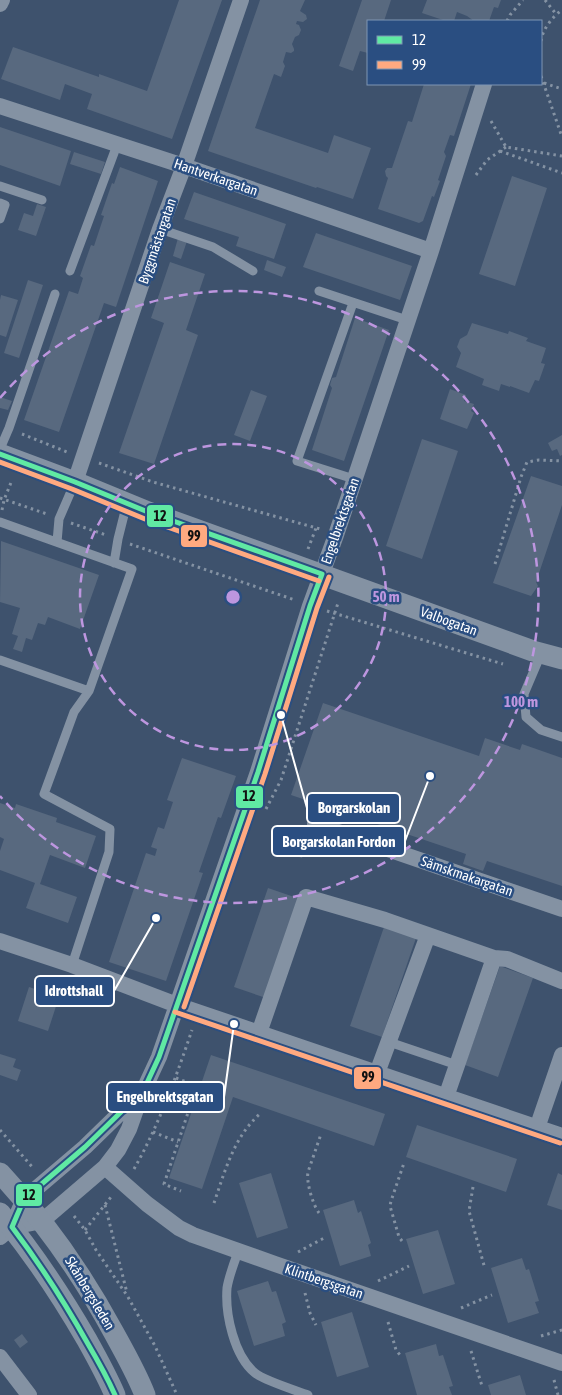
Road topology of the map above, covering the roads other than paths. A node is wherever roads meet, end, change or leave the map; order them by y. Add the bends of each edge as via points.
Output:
1 (2, 0) edge
2 (241, 0) edge
3 (0, 4) edge
4 (484, 85) edge
5 (0, 106) edge
6 (117, 145) junction
7 (184, 166) junction
8 (0, 186) edge
9 (42, 200) dead end
10 (0, 203) edge
11 (0, 219) edge
12 (160, 229) junction
13 (431, 251) junction
14 (253, 271) dead end
15 (70, 272) dead end
16 (319, 291) dead end
17 (55, 294) dead end
18 (353, 303) junction
19 (407, 320) junction
20 (0, 449) edge
21 (9, 457) edge
22 (354, 479) junction
23 (76, 482) junction
24 (127, 503) junction
25 (1, 518) edge
26 (56, 542) junction
27 (114, 563) junction
28 (322, 574) junction
29 (541, 653) junction
30 (562, 659) edge
31 (0, 660) edge
32 (90, 691) junction
33 (562, 737) edge
34 (315, 824) dead end
35 (562, 909) edge
36 (428, 935) junction
37 (0, 941) edge
38 (494, 958) junction
39 (72, 965) junction
40 (562, 981) edge
41 (177, 1005) junction
42 (259, 1033) junction
43 (389, 1042) junction
44 (562, 1055) edge
45 (457, 1065) junction
46 (377, 1073) junction
47 (446, 1097) junction
48 (140, 1098) junction
49 (537, 1128) junction
50 (562, 1136) edge
51 (105, 1167) junction
52 (0, 1173) edge
53 (24, 1199) junction
54 (42, 1221) junction
55 (4, 1226) edge
56 (238, 1252) junction
57 (0, 1357) edge
58 (562, 1362) edge
59 (29, 1395) edge
60 (115, 1395) edge
61 (145, 1395) edge
62 (308, 1395) edge

1 - 3 street
2 - 7 street, Byggmästargatan
4 - 13 street, Engelbrektsgatan
5 - 6 street, Hantverkargatan
6 - 7 street, Hantverkargatan
6 - 15 lane
7 - 12 street, Byggmästargatan
7 - 13 street, Hantverkargatan
8 - 9 lane
10 - 11 lane via 5,205
12 - 14 lane via 213,247
12 - 23 street, Byggmästargatan
13 - 19 street, Engelbrektsgatan
16 - 18 lane
17 - 20 lane
18 - 19 lane
18 - 22 lane via 297,461
19 - 22 street, Engelbrektsgatan
21 - 23 street, Valbogatan
22 - 28 street, Engelbrektsgatan
23 - 24 street, Valbogatan
23 - 26 lane via 59,519
24 - 27 lane
24 - 28 street, Valbogatan
25 - 26 lane
26 - 27 lane
27 - 32 lane via 132,569
28 - 29 street, Valbogatan
28 - 41 street, Engelbrektsgatan
29 - 30 street, Valbogatan
29 - 33 lane via 524,694 526,717 541,730
31 - 32 lane
32 - 39 lane via 74,712 44,794 110,829 109,852
34 - 35 street, Sämskmakargatan
36 - 38 street
36 - 42 street via 306,897
36 - 43 street
37 - 39 street
38 - 40 street via 507,959
38 - 45 street
39 - 41 street
41 - 42 street
41 - 48 street, Engelbrektsgatan
42 - 46 street
43 - 45 lane
43 - 46 street
44 - 49 street
45 - 47 street
46 - 47 street
47 - 49 street
48 - 51 street, Engelbrektsgatan via 129,1129
48 - 53 street, Engelbrektsgatan
49 - 50 street
51 - 54 street, Engelbrektsgatan
51 - 56 street, Klintbergsgatan via 179,1228
52 - 53 street, Skånbergsleden
53 - 54 street, Skånbergsleden
53 - 55 street, Engelbrektsgatan
54 - 55 street, Engelbrektsgatan
54 - 61 street, Skånbergsleden via 95,1300
55 - 60 street, Skånbergsleden via 32,1252 65,1303
56 - 58 street, Klintbergsgatan
56 - 62 lane via 228,1286 227,1305 241,1354 257,1374
57 - 59 street

